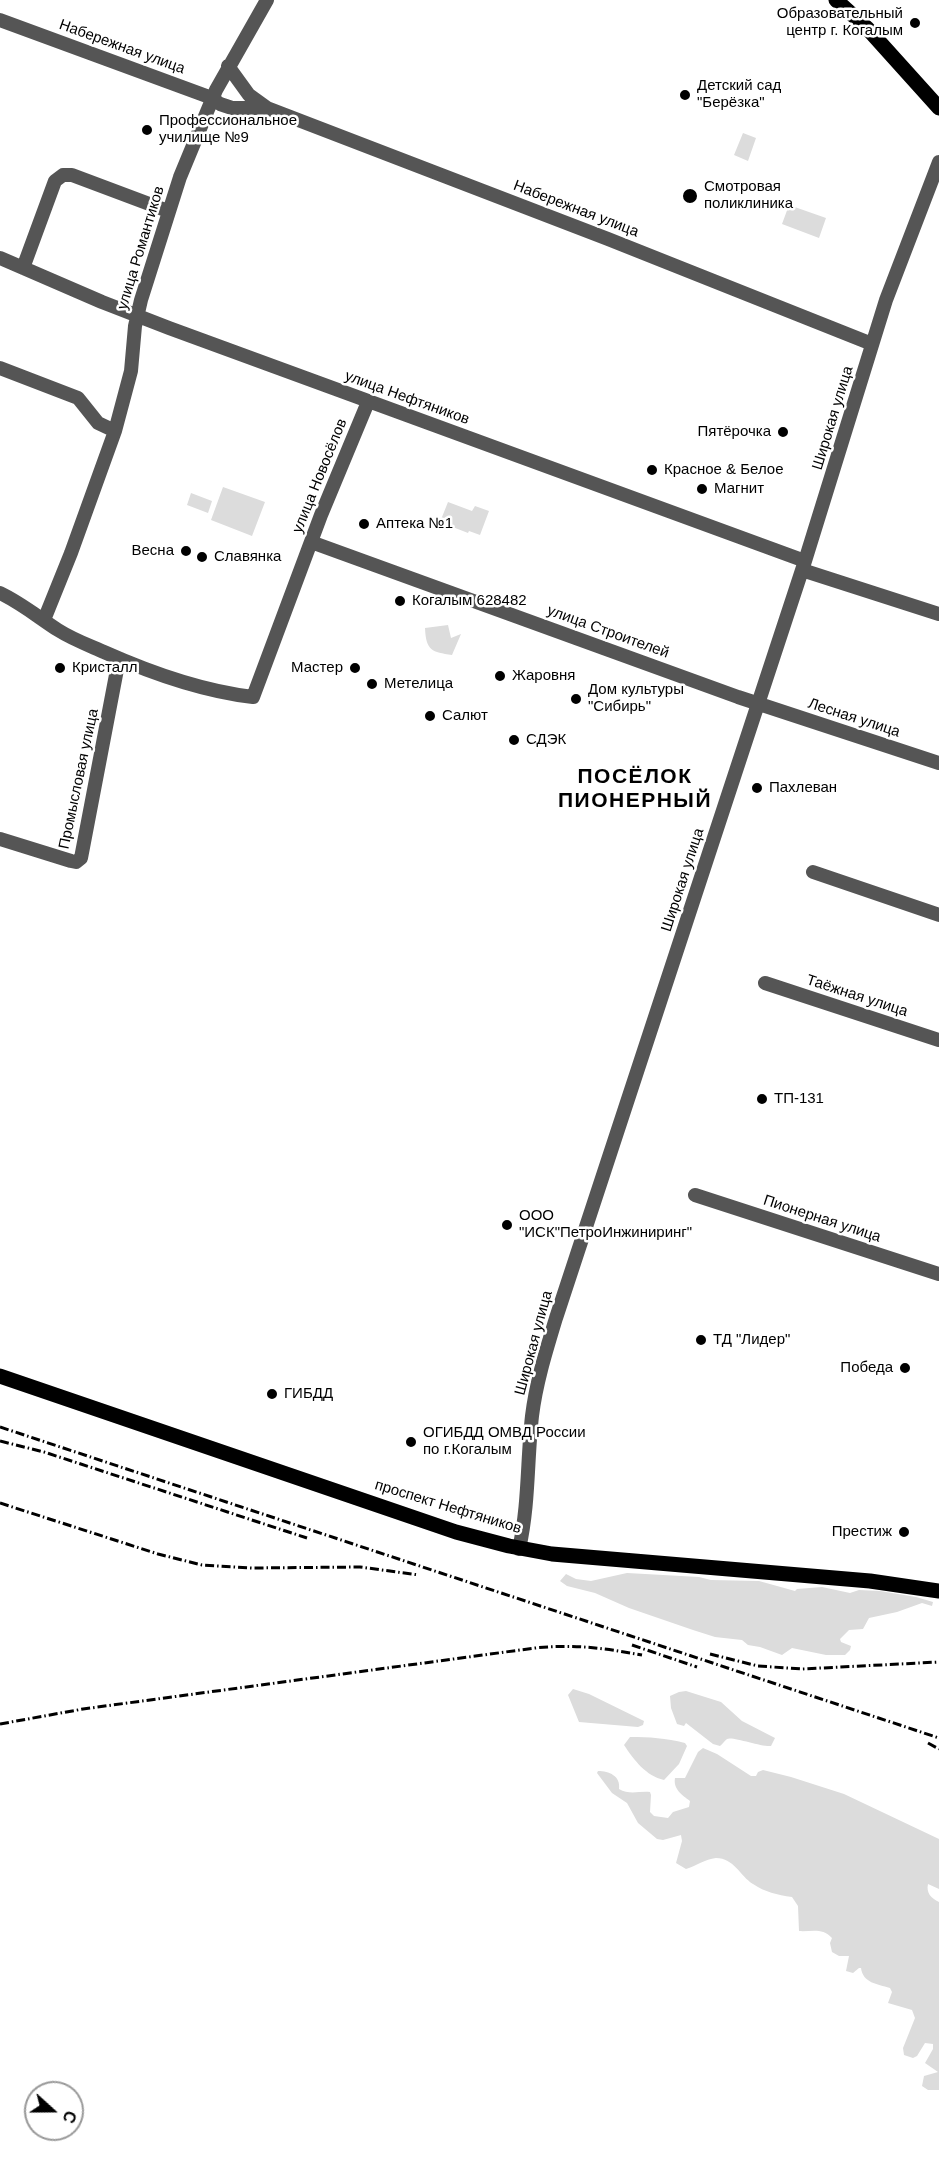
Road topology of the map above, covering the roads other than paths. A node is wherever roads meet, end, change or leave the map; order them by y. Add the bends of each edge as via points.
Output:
1 (267, 0) edge
2 (836, 0) edge
3 (0, 21) edge
4 (891, 54) junction
5 (228, 66) junction
6 (212, 98) junction
7 (267, 108) junction
8 (939, 108) edge
9 (939, 120) edge
10 (939, 162) edge
11 (168, 211) junction
12 (0, 258) edge
13 (23, 268) junction
14 (137, 316) junction
15 (872, 344) junction
16 (0, 368) edge
17 (368, 402) junction
18 (115, 431) junction
19 (311, 542) junction
20 (804, 566) junction
21 (0, 593) edge
22 (939, 615) edge
23 (44, 620) junction
24 (119, 659) junction
25 (758, 704) junction
26 (939, 763) edge
27 (0, 839) edge
28 (813, 872) dead end
29 (939, 915) edge
30 (765, 983) dead end
31 (939, 1040) edge
32 (695, 1195) dead end
33 (939, 1274) edge
34 (0, 1376) edge
35 (519, 1549) junction
36 (939, 1591) edge

1 - 5 street, улица Романтиков
2 - 4 main road
3 - 6 street, Набережная улица
4 - 8 main road
4 - 9 main road
5 - 6 street, улица Романтиков
5 - 7 street, Набережная улица via 249,94
6 - 7 street, Набережная улица via 232,108
6 - 11 street, улица Романтиков
7 - 15 street, Набережная улица
10 - 15 street, Широкая улица
11 - 13 street via 63,175 56,181
11 - 14 street, улица Романтиков
12 - 13 street, улица Нефтяников
13 - 14 street, улица Нефтяников
14 - 17 street, улица Нефтяников
14 - 18 street, улица Романтиков via 131,371
15 - 20 street, Широкая улица
16 - 18 street via 78,398 98,423
17 - 19 street, улица Новосёлов
17 - 20 street, улица Нефтяников
18 - 23 street, улица Романтиков
19 - 24 street, улица Новосёлов via 253,697 205,689
19 - 25 street, улица Строителей
20 - 22 street, улица Нефтяников
20 - 25 street, Широкая улица
21 - 23 street
23 - 24 street
24 - 27 street, Промысловая улица via 81,858 71,861
25 - 26 street, Лесная улица
25 - 35 street, Широкая улица via 543,1360 533,1408
28 - 29 street
30 - 31 street, Таёжная улица
32 - 33 street, Пионерная улица
34 - 35 main road, проспект Нефтяников via 456,1532
35 - 36 main road, проспект Нефтяников via 870,1581

